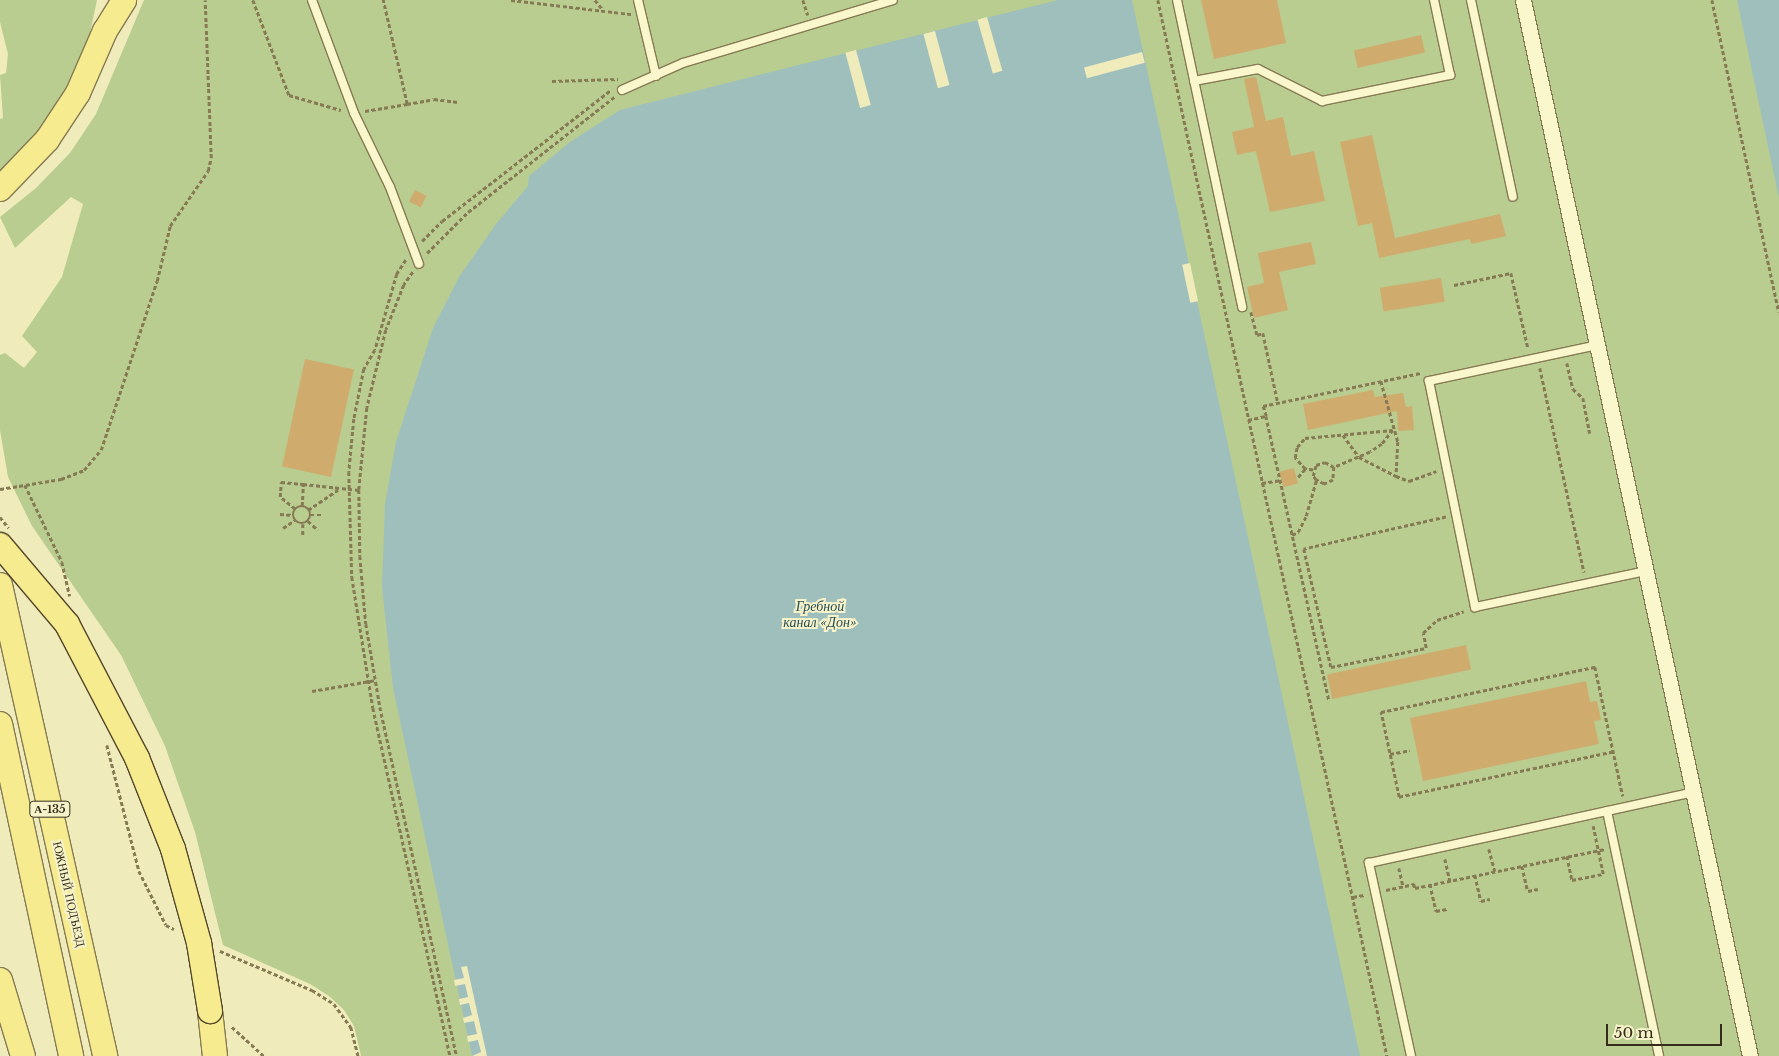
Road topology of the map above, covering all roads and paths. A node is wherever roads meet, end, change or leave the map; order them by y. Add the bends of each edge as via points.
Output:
1 (112, 0) edge
2 (124, 0) edge
3 (205, 0) edge
4 (253, 0) edge
5 (312, 0) edge
6 (384, 0) edge
7 (511, 0) edge
8 (595, 0) edge
9 (638, 0) edge
10 (893, 0) edge
11 (1158, 0) edge
12 (1177, 0) edge
13 (1434, 0) edge
14 (1471, 0) edge
15 (1523, 0) edge
16 (1712, 0) edge
17 (604, 11) junction
18 (642, 15) junction
19 (105, 32) junction
20 (656, 76) junction
21 (619, 79) dead end
22 (552, 81) dead end
23 (1194, 81) junction
24 (612, 89) dead end
25 (622, 90) joint
26 (460, 102) dead end
27 (407, 104) junction
28 (354, 113) junction
29 (0, 189) edge
30 (1513, 197) dead end
31 (414, 250) junction
32 (419, 264) junction
33 (1454, 285) dead end
34 (1242, 307) junction
35 (1224, 311) junction
36 (1779, 312) edge
37 (1598, 345) junction
38 (1528, 350) junction
39 (1518, 352) dead end
40 (1565, 352) junction
41 (1538, 358) junction
42 (1430, 371) dead end
43 (1381, 381) junction
44 (1278, 403) junction
45 (1266, 416) junction
46 (1248, 420) junction
47 (1393, 430) junction
48 (1590, 433) dead end
49 (1343, 435) junction
50 (1359, 457) junction
51 (1334, 467) junction
52 (1305, 469) junction
53 (1313, 470) junction
54 (1439, 470) dead end
55 (1396, 476) junction
56 (1298, 477) dead end
57 (1280, 480) junction
58 (1316, 480) junction
59 (1262, 483) junction
60 (303, 484) junction
61 (0, 489) edge
62 (339, 489) junction
63 (350, 489) junction
64 (358, 490) junction
65 (302, 506) junction
66 (295, 509) junction
67 (308, 510) junction
68 (280, 514) dead end
69 (1457, 514) junction
70 (293, 515) junction
71 (310, 515) junction
72 (322, 515) dead end
73 (295, 520) junction
74 (308, 521) junction
75 (303, 524) junction
76 (283, 528) dead end
77 (318, 530) dead end
78 (1292, 534) junction
79 (303, 535) dead end
80 (0, 545) edge
81 (1646, 571) junction
82 (1587, 584) junction
83 (0, 585) edge
84 (1475, 607) junction
85 (376, 680) junction
86 (368, 682) junction
87 (312, 691) dead end
88 (1328, 700) dead end
89 (0, 724) edge
90 (1410, 750) dead end
91 (1613, 752) junction
92 (1390, 754) junction
93 (1694, 792) junction
94 (1625, 807) junction
95 (1607, 811) junction
96 (1590, 815) junction
97 (1487, 838) junction
98 (1442, 847) junction
99 (1615, 847) junction
100 (1598, 850) junction
101 (1567, 856) junction
102 (1397, 857) junction
103 (1522, 866) junction
104 (1495, 871) junction
105 (1475, 875) junction
106 (1450, 880) junction
107 (1430, 884) junction
108 (1403, 886) junction
109 (1538, 889) dead end
110 (1375, 892) junction
111 (1353, 897) junction
112 (1490, 899) dead end
113 (1447, 909) dead end
114 (0, 980) edge
115 (230, 1024) dead end
116 (103, 1045) edge
117 (69, 1049) edge
118 (457, 1055) edge
119 (23, 1056) edge
120 (215, 1056) edge
121 (264, 1056) edge
122 (450, 1056) edge
123 (1387, 1056) edge
124 (1410, 1056) edge
125 (1659, 1056) edge
126 (1750, 1056) edge

1 - 19 main road
2 - 19 main road
3 - 61 path via 211,158 208,171 170,226 158,281 101,450 84,470 61,479
4 - 28 path via 289,95
5 - 28 lane
6 - 27 path
7 - 17 path
8 - 17 path
9 - 18 lane
10 - 20 lane via 683,63
11 - 35 path
12 - 23 lane
13 - 23 lane via 1450,75 1322,101 1258,69
14 - 30 lane
15 - 37 street
16 - 36 path
17 - 18 path
18 - 20 lane
19 - 29 main road via 78,93 47,140
20 - 25 lane
21 - 22 path
23 - 34 lane
24 - 31 path via 442,221
25 - 32 path via 468,212 441,236
26 - 27 path via 434,99
27 - 28 path
28 - 31 lane via 390,187
31 - 32 lane
31 - 63 path via 397,274 375,350 364,370 354,419
32 - 64 path via 395,305 373,381
33 - 38 path via 1512,273
34 - 35 path
34 - 44 path via 1251,312 1257,335 1263,333
35 - 46 path
37 - 40 lane
37 - 81 street
38 - 39 path
38 - 41 path via 1536,348
40 - 41 lane
40 - 48 path via 1573,389 1583,398
41 - 69 lane via 1429,381
41 - 82 path
42 - 43 path
43 - 44 path
43 - 47 path
44 - 45 path via 1264,406
45 - 46 path
45 - 57 path
46 - 59 path
47 - 49 path
47 - 50 path via 1382,444
47 - 55 path via 1398,442
49 - 50 path
49 - 52 path via 1310,436 1300,442 1295,458
50 - 51 path
50 - 55 path
51 - 53 path via 1320,462
51 - 58 path via 1333,480 1324,484
52 - 53 path
52 - 56 path
53 - 58 path
54 - 55 path via 1409,481
57 - 59 path
57 - 78 path
58 - 78 path via 1304,522
59 - 111 path
60 - 62 path
60 - 65 path
60 - 66 path via 280,482 280,497
62 - 63 path
62 - 67 path
63 - 64 path
63 - 86 path via 352,577
64 - 85 path via 363,592
65 - 66 path
65 - 67 path
66 - 70 path
67 - 71 path
68 - 70 path
69 - 84 lane
69 - 84 path via 1304,549 1331,668 1426,648 1423,633 1436,620
70 - 73 path
71 - 72 path
71 - 74 path
73 - 75 path
73 - 76 path
74 - 75 path
74 - 77 path
75 - 79 path
78 - 88 path
80 - 120 main road, bridge via 67,624 137,758 173,849 199,943
81 - 82 lane
81 - 93 street
82 - 84 lane
83 - 116 main road, ЮЖНЫЙ ПОДЪЕЗД / А-135
85 - 86 path
85 - 118 path
86 - 87 path
86 - 122 path
89 - 117 main road, А-135
90 - 92 path
91 - 92 path via 1399,797
91 - 92 path via 1595,667 1381,712
91 - 94 path
93 - 94 lane
93 - 126 street
94 - 95 lane
95 - 96 lane
95 - 99 lane
96 - 97 lane
96 - 100 path
97 - 98 lane
97 - 104 path
98 - 102 lane
98 - 106 path
99 - 100 path
99 - 125 lane
100 - 101 path
100 - 101 path via 1603,874 1572,880
101 - 103 path
102 - 108 path
102 - 110 lane via 1369,863
103 - 104 path
103 - 109 path via 1528,891
104 - 105 path
105 - 106 path
105 - 112 path via 1481,901
106 - 107 path
107 - 108 path via 1415,888 1414,884
107 - 113 path via 1436,911
108 - 110 path
110 - 111 path
110 - 124 lane
111 - 123 path
114 - 119 main road
115 - 121 path
118 - 122 path

